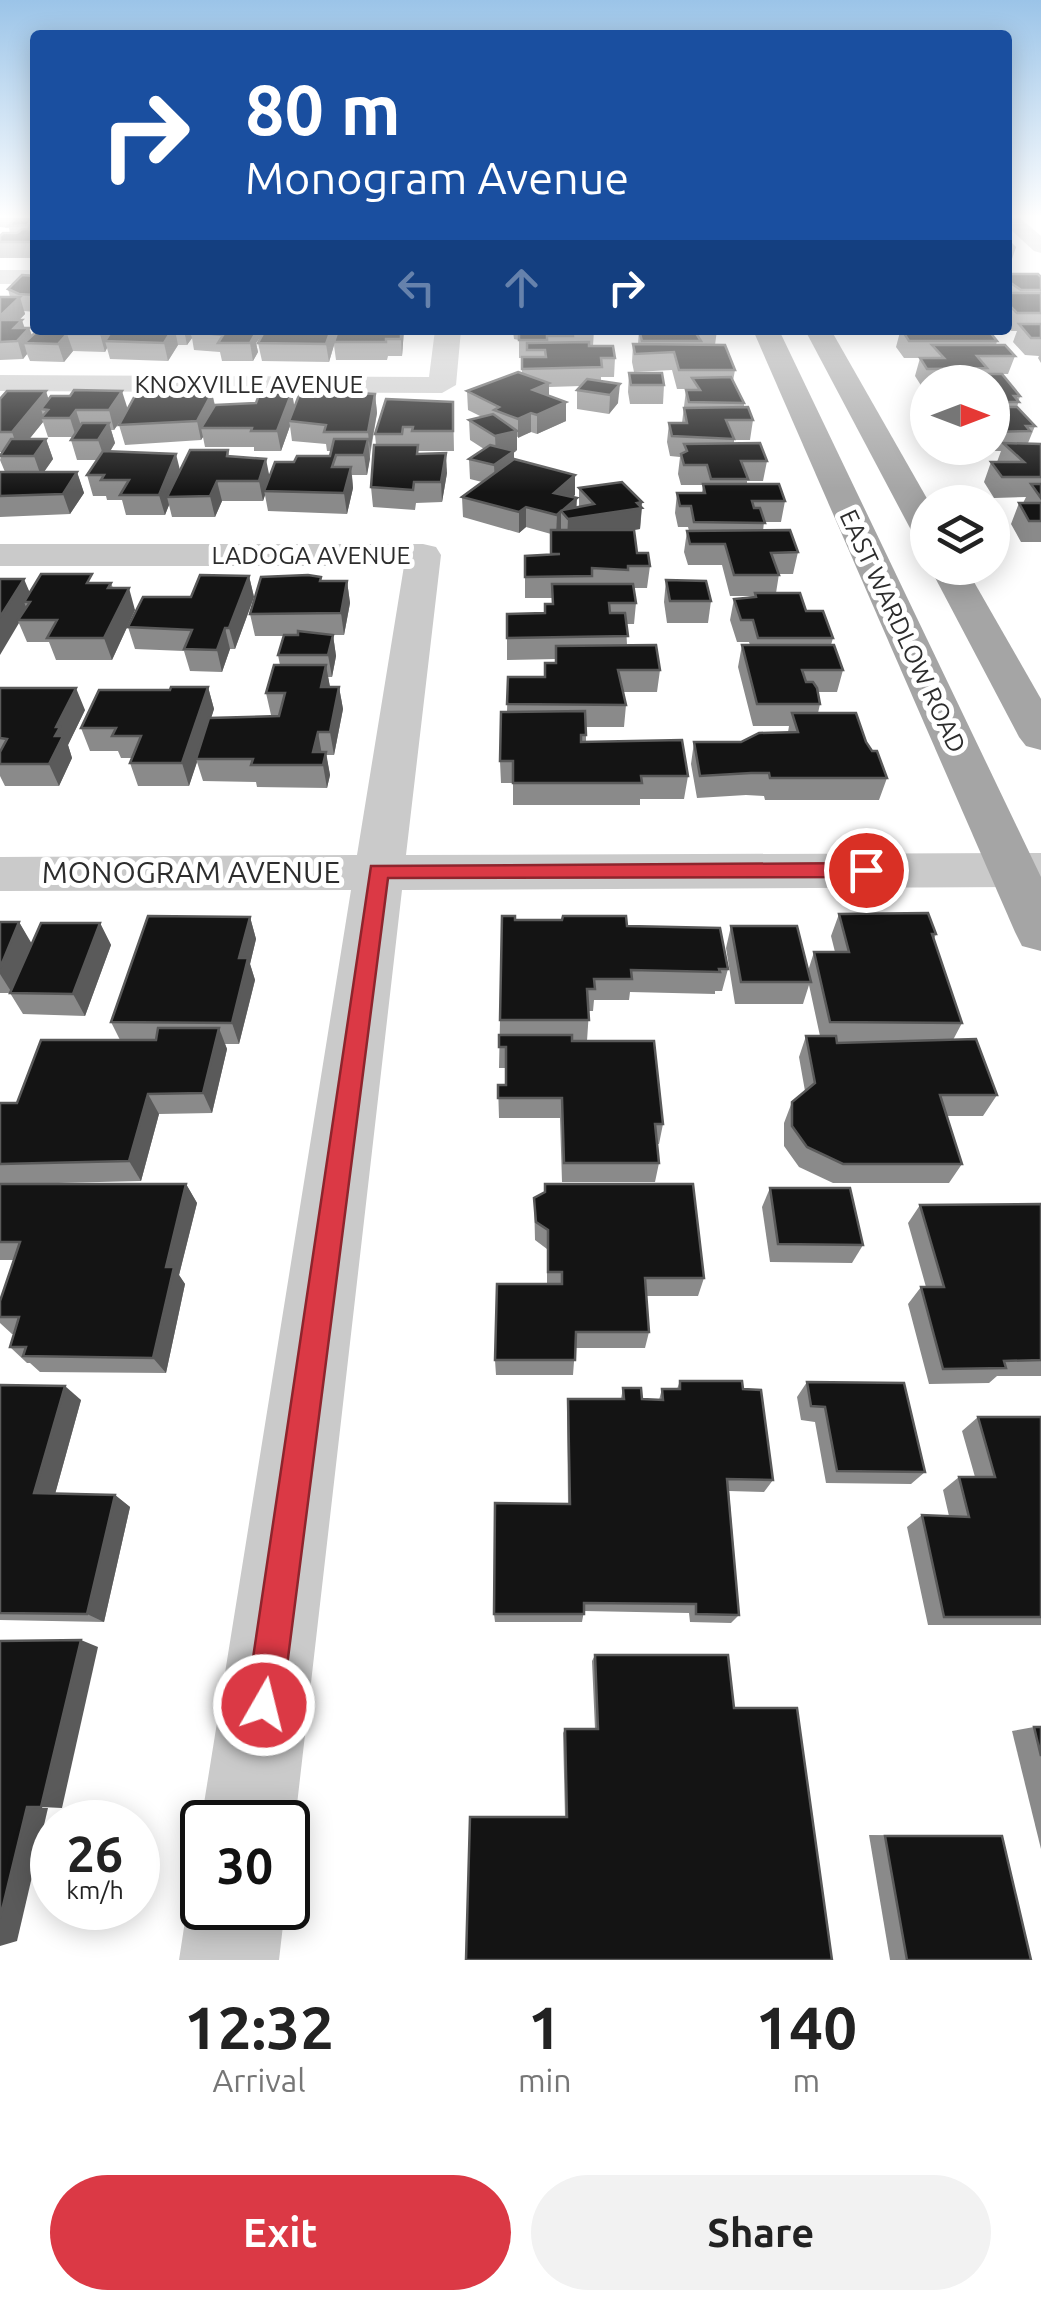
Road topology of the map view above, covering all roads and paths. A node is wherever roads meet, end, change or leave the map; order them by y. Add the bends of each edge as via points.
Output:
1 (447, 335) edge
2 (768, 335) edge
3 (821, 335) edge
4 (0, 383) edge
5 (910, 497) edge
6 (0, 555) edge
7 (957, 585) edge
8 (1041, 737) edge
9 (1027, 870) edge
10 (379, 871) junction
11 (0, 874) edge
12 (1041, 932) edge
13 (251, 1800) edge
14 (233, 1930) edge
15 (229, 1960) edge

1 - 4 street, KNOXVILLE AVENUE via 442,385
2 - 9 main road, EAST WARDLOW ROAD
3 - 5 main road
6 - 10 street, LADOGA AVENUE via 422,555
7 - 8 main road
9 - 10 street, MONOGRAM AVENUE
9 - 12 main road, EAST WARDLOW ROAD
10 - 11 street, MONOGRAM AVENUE
10 - 13 street
14 - 15 street

